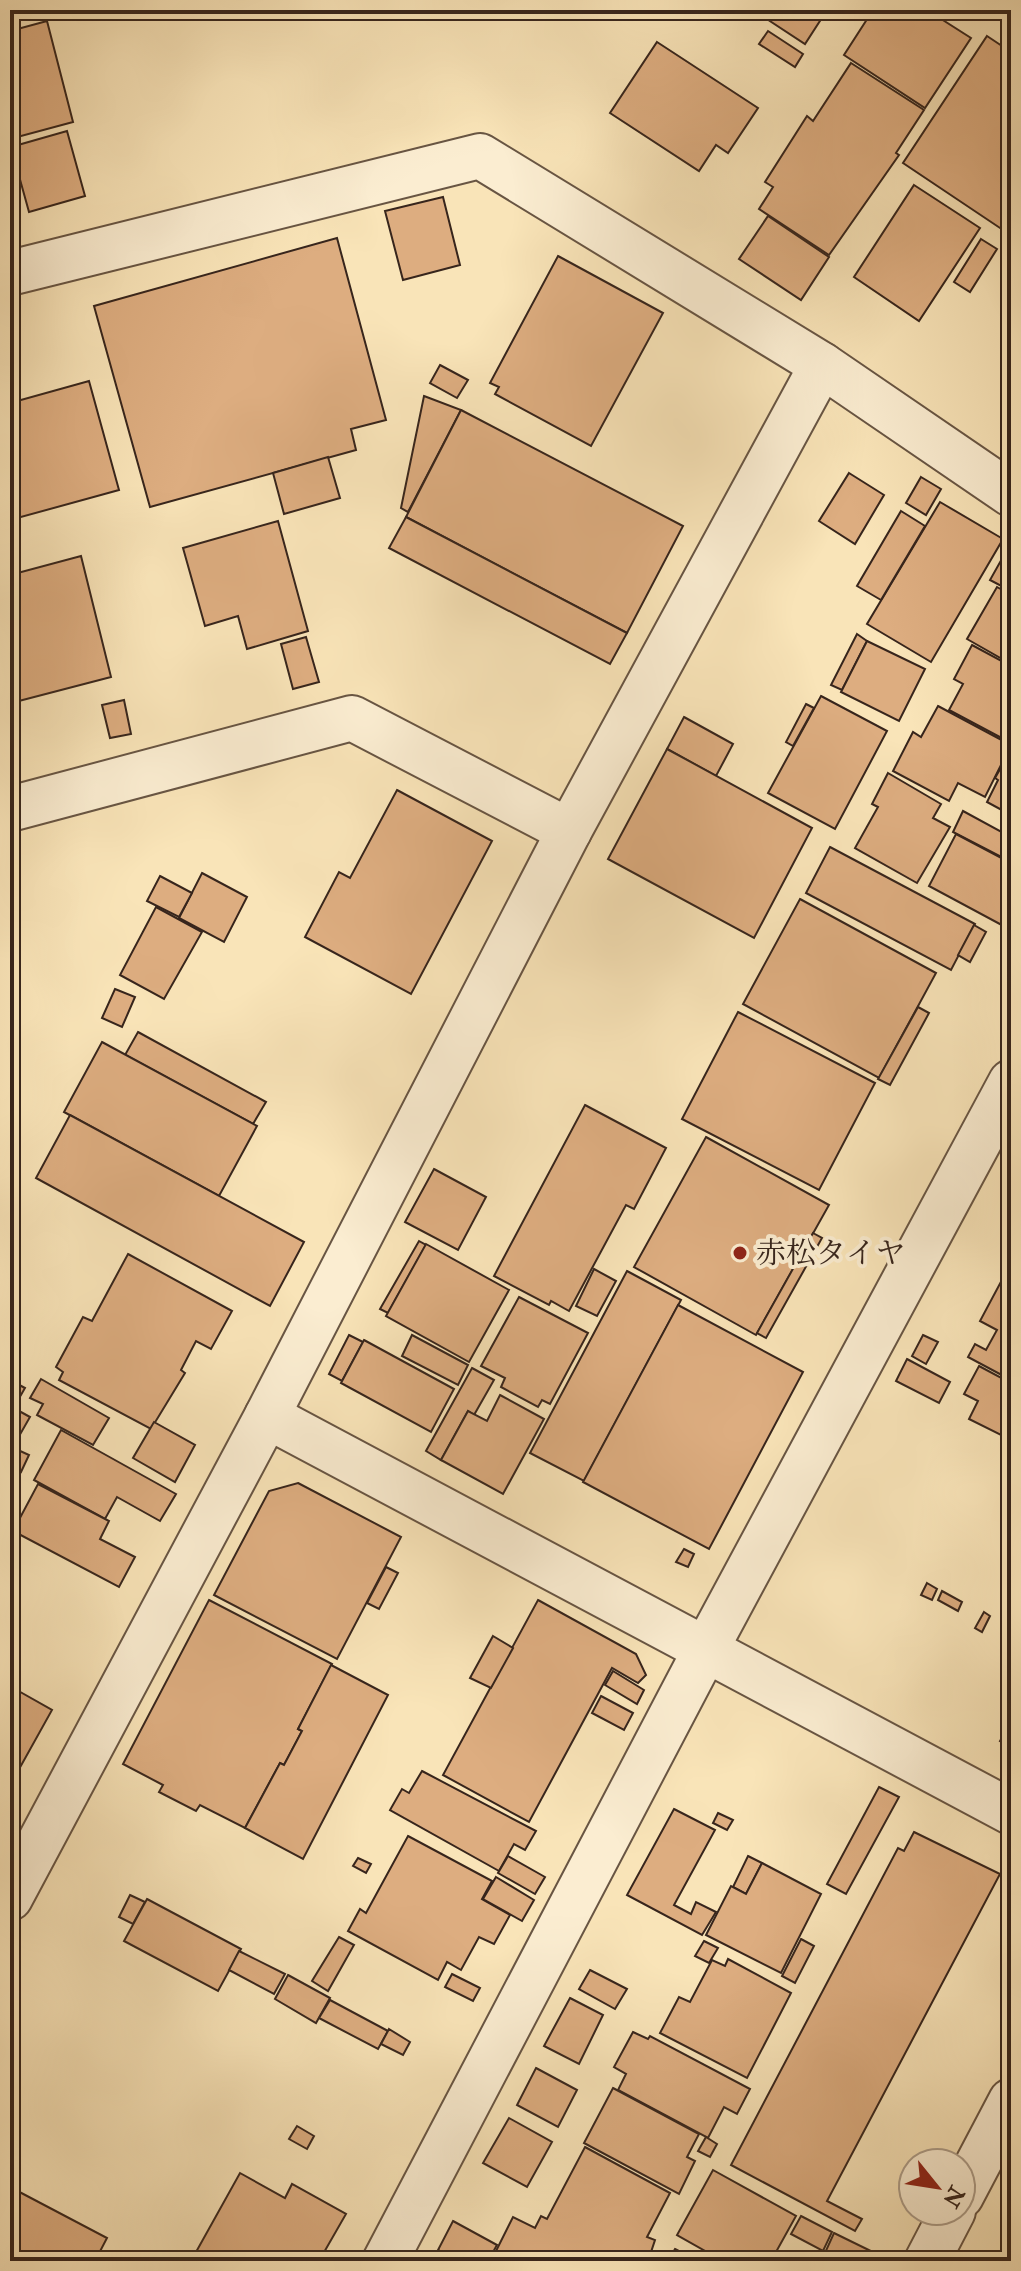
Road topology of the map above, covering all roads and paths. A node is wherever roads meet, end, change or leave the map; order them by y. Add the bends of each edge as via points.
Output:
1 (10, 273) edge
2 (822, 365) junction
3 (1011, 494) edge
4 (10, 809) edge
5 (569, 831) junction
6 (1011, 1082) edge
7 (267, 1416) junction
8 (706, 1649) junction
9 (1011, 1812) edge
10 (10, 1898) edge
11 (1011, 2101) edge
12 (977, 2166) edge
13 (945, 2227) edge
14 (385, 2261) edge
15 (927, 2261) edge

1 - 2 street via 480,156
2 - 3 street
2 - 5 street
4 - 5 street via 352,718
5 - 7 street
6 - 8 street
7 - 8 street
7 - 10 street
8 - 9 street
8 - 14 street
11 - 12 street
13 - 15 street

